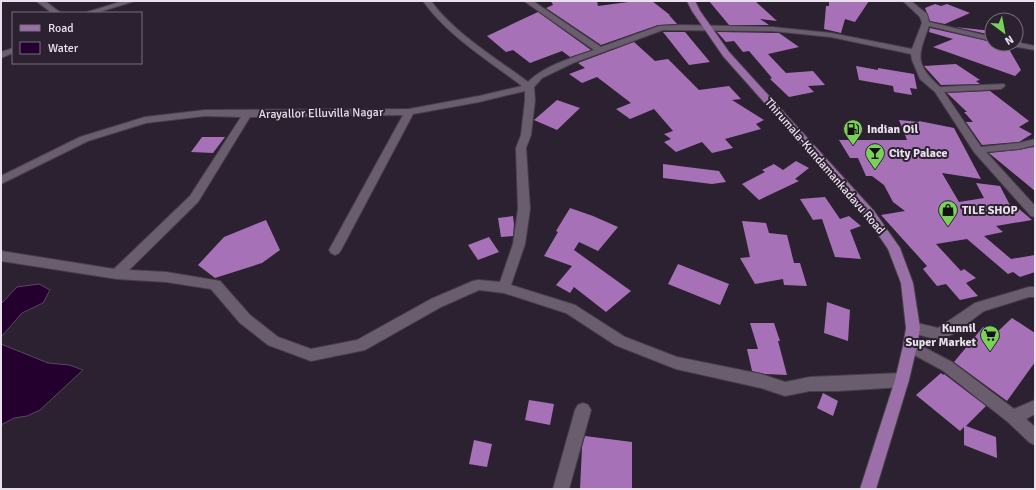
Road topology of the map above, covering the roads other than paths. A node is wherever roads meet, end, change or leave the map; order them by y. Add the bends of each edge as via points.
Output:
1 (40, 1) edge
2 (131, 1) edge
3 (528, 1) edge
4 (691, 1) edge
5 (907, 1) edge
6 (431, 2) edge
7 (56, 12) edge
8 (92, 12) edge
9 (926, 23) junction
10 (708, 28) junction
11 (984, 37) edge
12 (1032, 48) edge
13 (12, 50) edge
14 (601, 52) junction
15 (915, 52) junction
16 (1, 55) edge
17 (1035, 56) edge
18 (1001, 86) dead end
19 (528, 87) junction
20 (938, 90) junction
21 (409, 112) junction
22 (247, 114) junction
23 (1035, 142) edge
24 (978, 150) junction
25 (1, 180) edge
26 (1035, 213) edge
27 (335, 250) dead end
28 (1, 256) edge
29 (117, 274) junction
30 (504, 288) junction
31 (1035, 292) edge
32 (913, 328) junction
33 (910, 346) junction
34 (902, 380) junction
35 (1035, 407) edge
36 (583, 410) dead end
37 (1013, 417) junction
38 (1035, 436) edge
39 (561, 489) edge
40 (868, 489) edge

1 - 7 street
2 - 8 street
3 - 14 street
4 - 10 main road, Thirumala-Kundamankadavu Road
5 - 9 street via 924,16
6 - 19 street via 438,16 450,27
9 - 11 street
9 - 15 street
10 - 14 street, Arayallor Elluvilla Nagar via 662,28
10 - 15 street, Arayallor Elluvilla Nagar via 772,29 831,35
10 - 32 main road, Thirumala-Kundamankadavu Road via 726,54 870,214 894,248 907,283
12 - 17 street
13 - 16 street
14 - 19 street, Arayallor Elluvilla Nagar via 570,61 539,76
15 - 20 street via 923,77
18 - 20 street
19 - 21 street, Arayallor Elluvilla Nagar
19 - 30 street via 529,114 521,148 524,209 519,244
20 - 24 street
21 - 22 street, Arayallor Elluvilla Nagar
21 - 27 street
22 - 25 street via 205,113 145,120 84,139
22 - 29 street, Arayallor Elluvilla Nagar via 194,199
23 - 24 street
24 - 26 street
28 - 29 street
29 - 30 street via 166,277 215,285 245,320 273,341 311,355 360,346 436,303 478,285
30 - 34 street via 570,309 620,341 676,363 785,389 810,384
31 - 32 street via 980,308 939,334
32 - 33 main road, Thirumala-Kundamankadavu Road
33 - 34 main road, Thirumala-Kundamankadavu Road
33 - 37 street via 947,366
34 - 40 main road, Thirumala-Kundamankadavu Road
35 - 37 street
36 - 39 street
37 - 38 street

